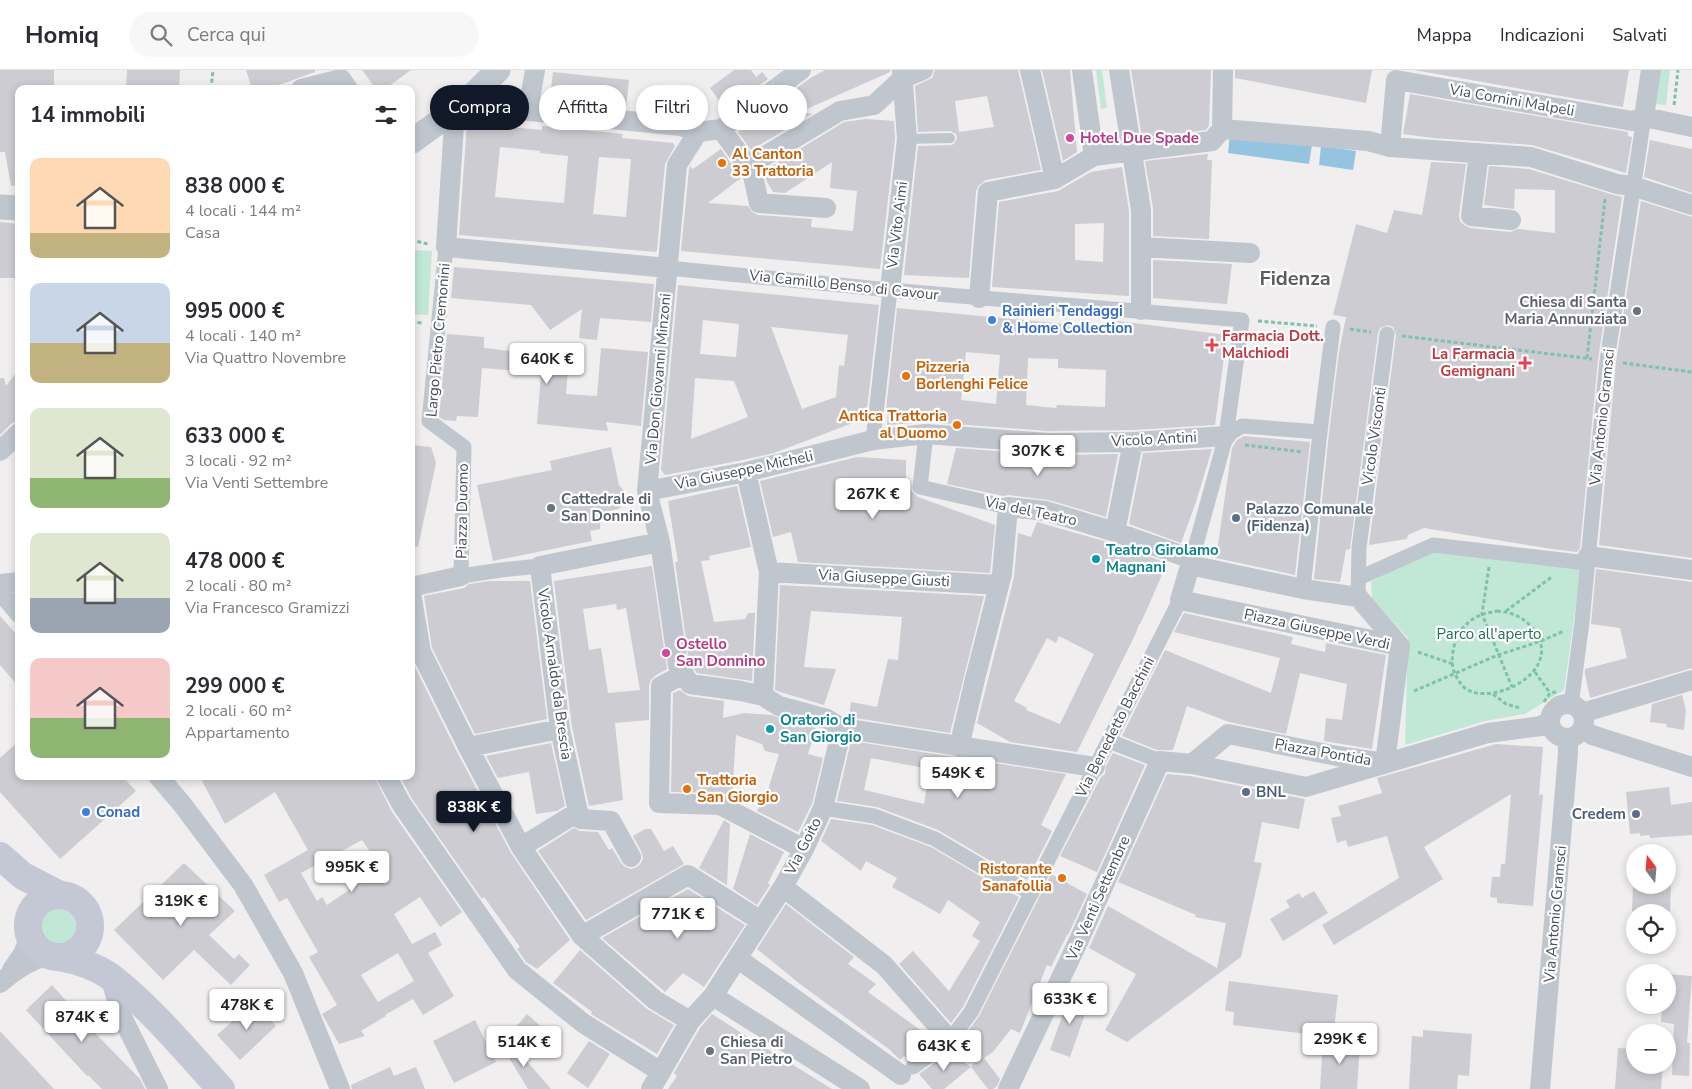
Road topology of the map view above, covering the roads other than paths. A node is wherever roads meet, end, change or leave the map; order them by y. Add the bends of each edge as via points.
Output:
1 (476, 70) edge
2 (498, 70) edge
3 (535, 70) edge
4 (801, 70) edge
5 (923, 70) edge
6 (1030, 70) edge
7 (1082, 70) edge
8 (1119, 70) edge
9 (1223, 70) edge
10 (1651, 70) edge
11 (903, 74) edge
12 (1397, 75) edge
13 (317, 85) edge
14 (345, 85) edge
15 (469, 85) edge
16 (482, 85) edge
17 (781, 85) edge
18 (529, 104) edge
19 (529, 110) edge
20 (1644, 117) junction
21 (1692, 127) edge
22 (430, 128) edge
23 (718, 129) edge
24 (1222, 129) junction
25 (458, 130) edge
26 (722, 130) edge
27 (698, 132) junction
28 (950, 138) dead end
29 (415, 139) edge
30 (907, 139) junction
31 (1390, 147) junction
32 (1132, 151) junction
33 (1479, 153) junction
34 (1094, 156) junction
35 (748, 166) junction
36 (1055, 179) junction
37 (1632, 186) junction
38 (1692, 205) edge
39 (0, 207) edge
40 (15, 208) edge
41 (826, 208) dead end
42 (1511, 220) dead end
43 (446, 247) junction
44 (1141, 247) junction
45 (1250, 253) dead end
46 (668, 268) junction
47 (890, 290) junction
48 (979, 298) junction
49 (1141, 310) junction
50 (1242, 320) joint
51 (1333, 327) road end
52 (1387, 334) road end
53 (1320, 432) junction
54 (926, 434) junction
55 (15, 437) edge
56 (873, 440) junction
57 (1225, 440) junction
58 (1133, 442) junction
59 (464, 446) joint
60 (0, 450) edge
61 (746, 472) junction
62 (648, 491) junction
63 (1008, 507) junction
64 (1115, 532) junction
65 (660, 542) junction
66 (1583, 560) junction
67 (1191, 562) junction
68 (540, 566) junction
69 (1692, 570) edge
70 (769, 572) junction
71 (461, 576) junction
72 (15, 582) edge
73 (0, 584) edge
74 (999, 585) junction
75 (415, 586) edge
76 (1359, 588) junction
77 (1303, 589) junction
78 (0, 590) edge
79 (1180, 600) junction
80 (15, 608) edge
81 (415, 614) edge
82 (1400, 646) junction
83 (684, 674) junction
84 (1692, 680) edge
85 (763, 696) junction
86 (1575, 721) junction
87 (842, 728) junction
88 (560, 729) junction
89 (1108, 741) junction
90 (468, 747) junction
91 (959, 747) junction
92 (1160, 761) junction
93 (1385, 763) junction
94 (1192, 764) junction
95 (1095, 767) junction
96 (1692, 767) edge
97 (161, 780) edge
98 (388, 780) edge
99 (823, 808) junction
100 (578, 812) junction
101 (521, 847) junction
102 (804, 849) junction
103 (631, 857) dead end
104 (2, 858) edge
105 (782, 887) junction
106 (1032, 893) junction
107 (60, 895) junction
108 (761, 921) junction
109 (90, 929) junction
110 (29, 931) junction
111 (582, 936) junction
112 (53, 956) junction
113 (737, 958) junction
114 (110, 977) junction
115 (5, 979) edge
116 (714, 996) junction
117 (690, 1021) junction
118 (950, 1040) junction
119 (903, 1077) edge
120 (656, 1081) edge
121 (158, 1089) edge
122 (221, 1089) edge
123 (340, 1089) edge
124 (860, 1089) edge
125 (1008, 1089) edge
126 (1540, 1089) edge

1 - 15 street
2 - 16 street
3 - 18 street
4 - 17 street
5 - 11 street
6 - 36 street
7 - 34 street
8 - 32 street
9 - 24 street
10 - 20 street, Via Antonio Gramsci
11 - 30 street, Via Vito Aimi
11 - 35 street via 874,105 840,111
12 - 20 street, Via Cornini Malpeli via 1632,121
12 - 31 street, Via Cornini Malpeli
13 - 14 street via 341,79
19 - 27 street via 681,126
20 - 21 street, Via Cornini Malpeli
20 - 37 street, Via Antonio Gramsci
22 - 29 street
23 - 27 street
24 - 31 street via 1368,141
24 - 32 street via 1212,141
25 - 43 street
26 - 35 street
27 - 46 street, Via Don Giovanni Minzoni via 677,165
28 - 30 lane
30 - 47 street, Via Vito Aimi
31 - 33 street
32 - 34 street
32 - 44 street via 1141,210
33 - 37 street via 1531,157
33 - 42 street via 1471,216
34 - 36 street
35 - 41 street via 759,203
36 - 48 street via 988,192
37 - 38 street
37 - 66 street, Via Antonio Gramsci
39 - 40 street
43 - 46 street, Via Camillo Benso di Cavour
43 - 59 street, Largo Pietro Cremonini via 429,422
44 - 45 street
44 - 49 street
46 - 47 street, Via Camillo Benso di Cavour
46 - 62 street, Via Don Giovanni Minzoni
47 - 48 street, Via Camillo Benso di Cavour
47 - 56 street, Via Vito Aimi
48 - 49 street, Via Camillo Benso di Cavour
49 - 50 street, Via Camillo Benso di Cavour
50 - 57 street, Via Benedetto Bacchini
51 - 53 street
52 - 76 street, Vicolo Visconti via 1359,548
53 - 57 street via 1242,426
53 - 77 street
54 - 56 street, Vicolo Antini
54 - 58 street, Vicolo Antini via 1048,442
54 - 63 street, Via del Teatro via 920,487
55 - 60 street
56 - 61 street, Via Giuseppe Micheli
57 - 58 street, Vicolo Antini
57 - 67 street, Via Benedetto Bacchini
58 - 64 street
59 - 71 street, Piazza Duomo
61 - 62 street, Via Giuseppe Micheli
61 - 70 street
62 - 65 street
63 - 64 street, Via del Teatro via 1046,511
63 - 74 street
64 - 67 street, Via del Teatro
65 - 68 street
65 - 83 street via 678,665
66 - 69 street
66 - 76 street via 1433,545
66 - 86 street, Via Antonio Gramsci via 1582,622 1572,698
67 - 77 street
67 - 79 street, Via Benedetto Bacchini
68 - 71 street, Piazza Duomo
68 - 88 street, Vicolo Arnaldo da Brescia
70 - 74 street, Via Giuseppe Giusti
70 - 85 street
71 - 75 street, Piazza Duomo
72 - 73 street
74 - 91 street
76 - 77 street
76 - 82 street, Piazza Giuseppe Verdi
78 - 80 street
79 - 82 street, Piazza Giuseppe Verdi
79 - 89 street, Via Benedetto Bacchini
81 - 90 street via 422,652
82 - 93 street
83 - 85 street via 690,684
83 - 102 street via 661,686 659,803 720,806
84 - 86 street
85 - 87 street via 779,706 826,719
86 - 93 street via 1561,737 1555,734 1550,722 1541,726 1488,732
86 - 96 street via 1595,736
86 - 126 street, Via Antonio Gramsci via 1568,763
87 - 91 street
87 - 99 street, Via Goito
88 - 90 street
88 - 100 street, Vicolo Arnaldo da Brescia
89 - 92 street
89 - 95 street, Via Benedetto Bacchini
90 - 101 street
91 - 95 street
92 - 94 street, Piazza Pontida
92 - 125 street, Via Venti Settembre
93 - 94 street, Piazza Pontida via 1306,787
93 - 94 street, Piazza Pontida via 1228,734
95 - 106 street, Via Benedetto Bacchini
97 - 123 street via 243,884 292,972
98 - 120 street via 402,805 517,970
99 - 102 street, Via Goito
99 - 106 street via 874,816 935,839
100 - 101 street
100 - 103 street via 581,820 611,821
101 - 111 street
102 - 105 street, Via Goito
104 - 107 main road via 23,876
104 - 110 main road via 22,898
105 - 108 street, Via Goito
105 - 118 street via 884,965
106 - 118 street, Via Benedetto Bacchini via 971,1012
107 - 109 main road via 71,897 82,905 90,920
107 - 110 main road via 37,904 29,918
108 - 111 street via 688,875
108 - 113 street, Via Goito
109 - 112 main road via 88,938 76,952
109 - 114 main road
110 - 112 main road via 37,947
110 - 115 street via 23,954
111 - 117 street via 655,1000
112 - 114 main road via 79,961
112 - 115 street via 30,961
113 - 116 street, Via Goito
113 - 119 street
114 - 121 street via 122,1017
114 - 122 main road via 144,1007
116 - 117 street, Via Goito
116 - 124 street
117 - 120 street, Via Goito
118 - 119 street, Via Benedetto Bacchini

